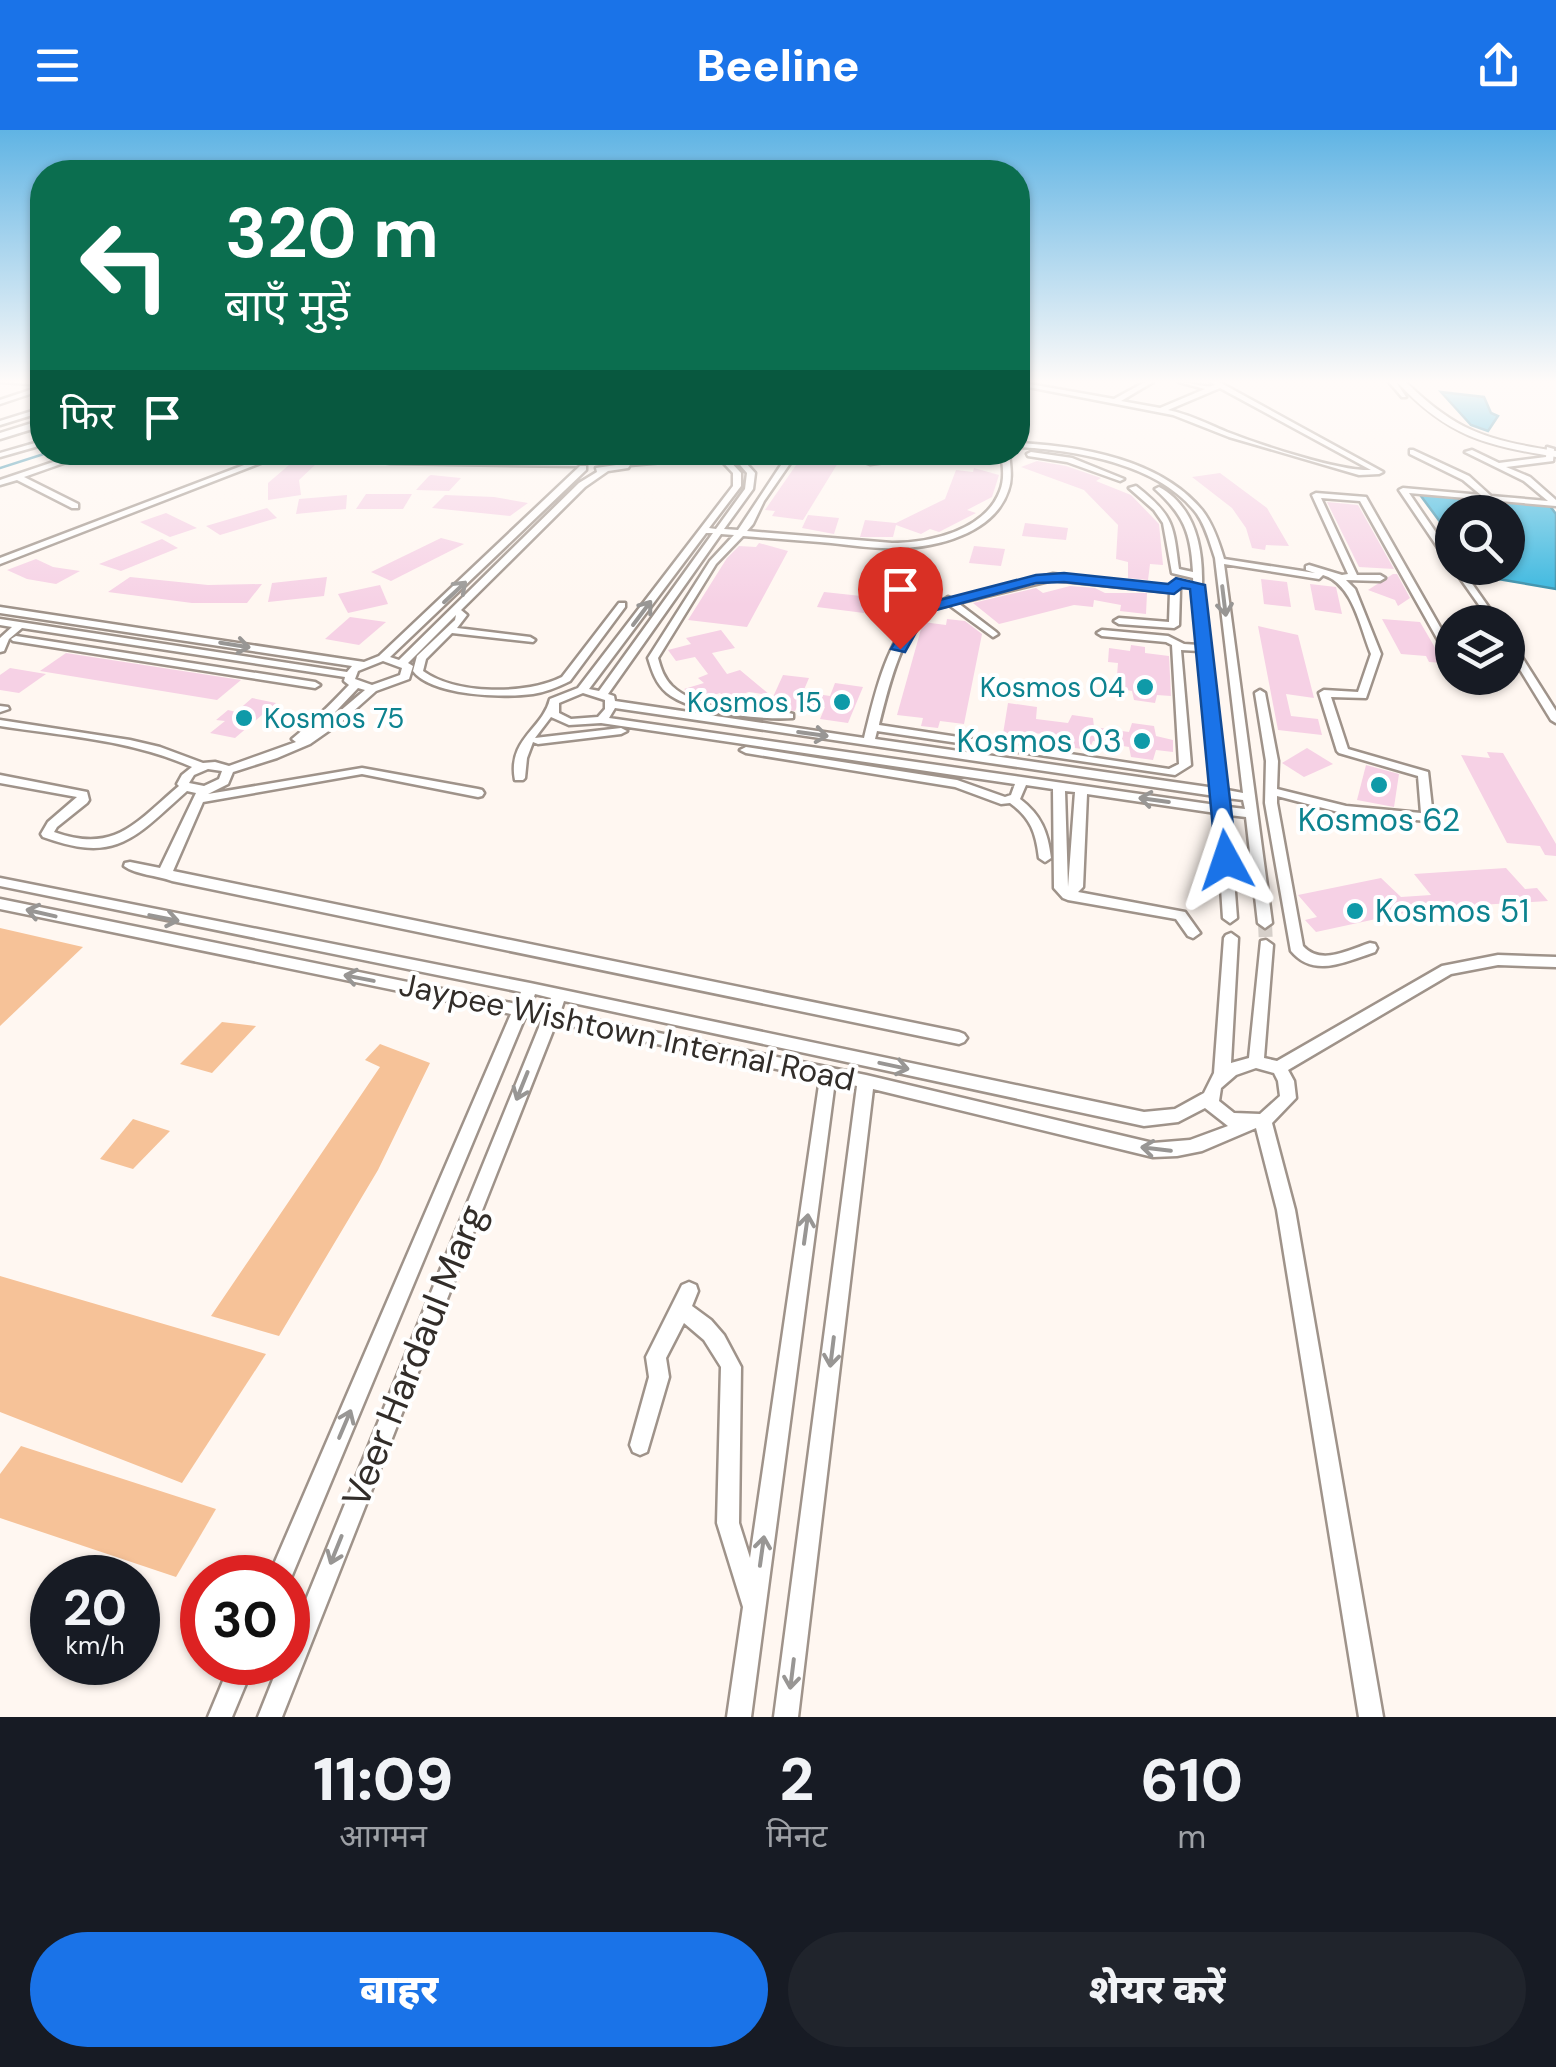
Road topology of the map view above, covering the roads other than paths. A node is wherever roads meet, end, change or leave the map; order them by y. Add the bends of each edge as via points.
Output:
1 (1046, 456) edge
2 (1074, 456) edge
3 (1094, 456) edge
4 (1293, 456) edge
5 (1349, 456) edge
6 (1422, 456) edge
7 (1480, 456) edge
8 (1551, 456) edge
9 (1525, 463) junction
10 (1500, 464) junction
11 (41, 465) edge
12 (54, 465) edge
13 (231, 465) edge
14 (252, 465) edge
15 (575, 465) edge
16 (592, 465) edge
17 (613, 465) edge
18 (730, 465) edge
19 (744, 465) edge
20 (785, 465) edge
21 (1008, 465) edge
22 (604, 470) junction
23 (1556, 471) edge
24 (18, 477) junction
25 (1120, 478) dead end
26 (0, 480) edge
27 (1132, 488) dead end
28 (1464, 495) edge
29 (1486, 495) edge
30 (1525, 501) edge
31 (75, 506) dead end
32 (1189, 520) junction
33 (1206, 522) junction
34 (704, 530) junction
35 (717, 535) junction
36 (1435, 536) edge
37 (736, 537) junction
38 (0, 553) edge
39 (1346, 560) junction
40 (0, 561) edge
41 (1220, 561) junction
42 (1310, 568) junction
43 (1285, 574) junction
44 (1340, 577) junction
45 (1354, 578) junction
46 (1380, 578) dead end
47 (1197, 580) junction
48 (1174, 590) junction
49 (948, 600) junction
50 (622, 605) dead end
51 (0, 610) edge
52 (456, 610) junction
53 (1119, 621) dead end
54 (0, 622) edge
55 (20, 625) junction
56 (1435, 626) edge
57 (34, 627) junction
58 (450, 630) junction
59 (1102, 633) dead end
60 (994, 634) dead end
61 (16, 640) junction
62 (530, 640) dead end
63 (1180, 645) junction
64 (1, 648) edge
65 (1205, 648) junction
66 (383, 658) junction
67 (403, 662) junction
68 (361, 664) junction
69 (1525, 670) edge
70 (351, 680) junction
71 (315, 685) dead end
72 (372, 689) junction
73 (582, 690) junction
74 (603, 693) junction
75 (1260, 693) dead end
76 (612, 704) junction
77 (698, 710) junction
78 (1, 714) edge
79 (555, 715) junction
80 (789, 716) dead end
81 (601, 720) junction
82 (1556, 720) edge
83 (872, 727) junction
84 (869, 742) junction
85 (531, 744) junction
86 (207, 766) junction
87 (228, 770) junction
88 (519, 778) dead end
89 (0, 780) edge
90 (1022, 781) junction
91 (185, 786) junction
92 (1059, 786) junction
93 (1081, 790) junction
94 (1270, 791) junction
95 (478, 793) dead end
96 (1221, 793) junction
97 (201, 794) junction
98 (1248, 797) junction
99 (1012, 799) junction
100 (1222, 810) junction
101 (1250, 814) junction
102 (1045, 858) dead end
103 (130, 866) dead end
104 (166, 874) junction
105 (0, 882) edge
106 (1068, 896) junction
107 (0, 904) edge
108 (1230, 918) dead end
109 (1265, 923) tunnel mouth
110 (1193, 933) dead end
111 (1231, 938) dead end
112 (1266, 945) tunnel mouth
113 (1370, 948) dead end
114 (1556, 962) edge
115 (530, 988) junction
116 (559, 996) junction
117 (523, 1009) junction
118 (550, 1016) junction
119 (959, 1038) dead end
120 (1256, 1062) junction
121 (1279, 1068) junction
122 (828, 1074) junction
123 (1222, 1074) junction
124 (866, 1081) junction
125 (1210, 1097) junction
126 (1256, 1122) junction
127 (640, 1445) dead end
128 (289, 1555) edge
129 (754, 1608) junction
130 (233, 1685) edge
131 (220, 1717) edge
132 (270, 1717) edge
133 (739, 1717) edge
134 (786, 1717) edge
135 (1371, 1717) edge

1 - 25 street via 1076,464 1072,468 1081,472 1092,468
2 - 32 street via 1134,475 1167,494
3 - 33 street via 1184,496
4 - 5 street via 1379,472
6 - 29 street
7 - 10 street
8 - 9 street
9 - 10 street
9 - 23 street
10 - 30 street via 1556,504
11 - 26 street
12 - 24 street
13 - 38 street
14 - 40 street
66 -> 15 street
16 - 22 street
17 - 22 street
18 - 34 street via 738,486
19 - 35 street via 752,482
20 - 37 street
21 - 37 street via 1004,500 996,510 934,541 890,546
22 - 52 street
24 - 26 street
24 - 31 street
27 - 47 street via 1170,522 1174,570
28 - 36 street via 1403,490
32 - 33 street
32 - 47 street
33 - 41 street
34 - 35 street
73 -> 34 street
35 - 37 street
35 - 74 street
37 - 77 street via 652,658 674,695
39 - 42 street
39 - 45 street
39 - 56 street via 1316,495 1363,499
41 - 43 street
41 -> 98 street
42 - 43 street
42 - 44 street
43 - 44 street
44 - 45 street
44 - 94 street via 1376,654 1362,696 1324,693 1343,751 1424,774 1427,817 1346,810
45 - 46 street
47 - 48 street via 1176,583
47 - 65 street
48 - 49 street via 1053,578
48 - 53 street via 1174,625
49 - 60 street
49 - 83 street via 916,618 893,660
50 - 58 street via 566,679 533,692 422,676 420,658
51 -> 68 street
52 - 58 street via 462,617
52 - 67 street
54 - 55 street
55 - 57 street
55 - 64 street
57 - 61 street
57 - 70 street
58 - 62 street
59 - 63 street
61 - 64 street
61 - 71 street
63 - 65 street
63 - 83 street via 1180,771
65 - 96 street
66 - 67 street
66 - 68 street
67 - 72 street via 405,678
68 - 70 street
69 - 82 street
70 - 72 street
70 - 86 street via 302,738
72 - 87 street via 316,739
73 - 74 street
73 - 79 street via 560,696
74 - 76 street
75 - 94 street via 1272,761
76 - 77 street
76 - 81 street
77 - 80 street
77 -> 84 street
78 - 86 street
79 - 81 street via 582,723
79 - 85 street
81 - 90 street
83 - 84 street
84 - 96 street
85 - 88 street via 519,759
85 - 99 street via 620,731 922,778
86 - 87 street
86 - 91 street via 188,775
87 - 97 street via 224,781
89 - 91 street via 83,795 47,834 90,848 121,839
90 - 92 street
90 - 99 street
91 - 97 street
92 - 93 street
92 - 106 street via 1059,885
100 -> 93 street
93 - 106 street via 1076,887
94 - 113 street via 1300,954 1317,963
95 - 97 street via 362,771
96 - 98 street
96 - 100 street
97 - 104 street
98 - 101 street
99 - 102 street via 1033,812
100 - 101 street
100 - 108 street
101 - 109 street
103 - 104 street
104 - 119 street
105 -> 115 street, Jaypee Wishtown Internal Road
106 - 110 street via 1172,912
117 -> 107 street, Jaypee Wishtown Internal Road
111 - 123 street
112 - 120 street
114 - 121 street via 1484,961 1447,970
115 - 116 street, Jaypee Wishtown Internal Road
115 - 117 street, Veer Hardaul Marg
116 - 118 street, Veer Hardaul Marg
116 -> 125 street, Jaypee Wishtown Internal Road via 1144,1119 1178,1116
117 - 118 street, Jaypee Wishtown Internal Road
128 -> 117 street, Veer Hardaul Marg
118 - 122 street, Jaypee Wishtown Internal Road
118 -> 132 street, Veer Hardaul Marg
120 - 121 street
120 - 123 street
121 - 126 street via 1288,1098
122 - 124 street, Jaypee Wishtown Internal Road
129 -> 122 street
123 - 125 street
126 -> 124 street, Jaypee Wishtown Internal Road via 1196,1146 1153,1150
124 -> 134 street
125 - 126 street via 1219,1113
126 - 135 street via 1286,1210
127 - 129 street via 659,1377 656,1357 684,1301 731,1367 728,1522
129 - 133 street
130 - 131 street

